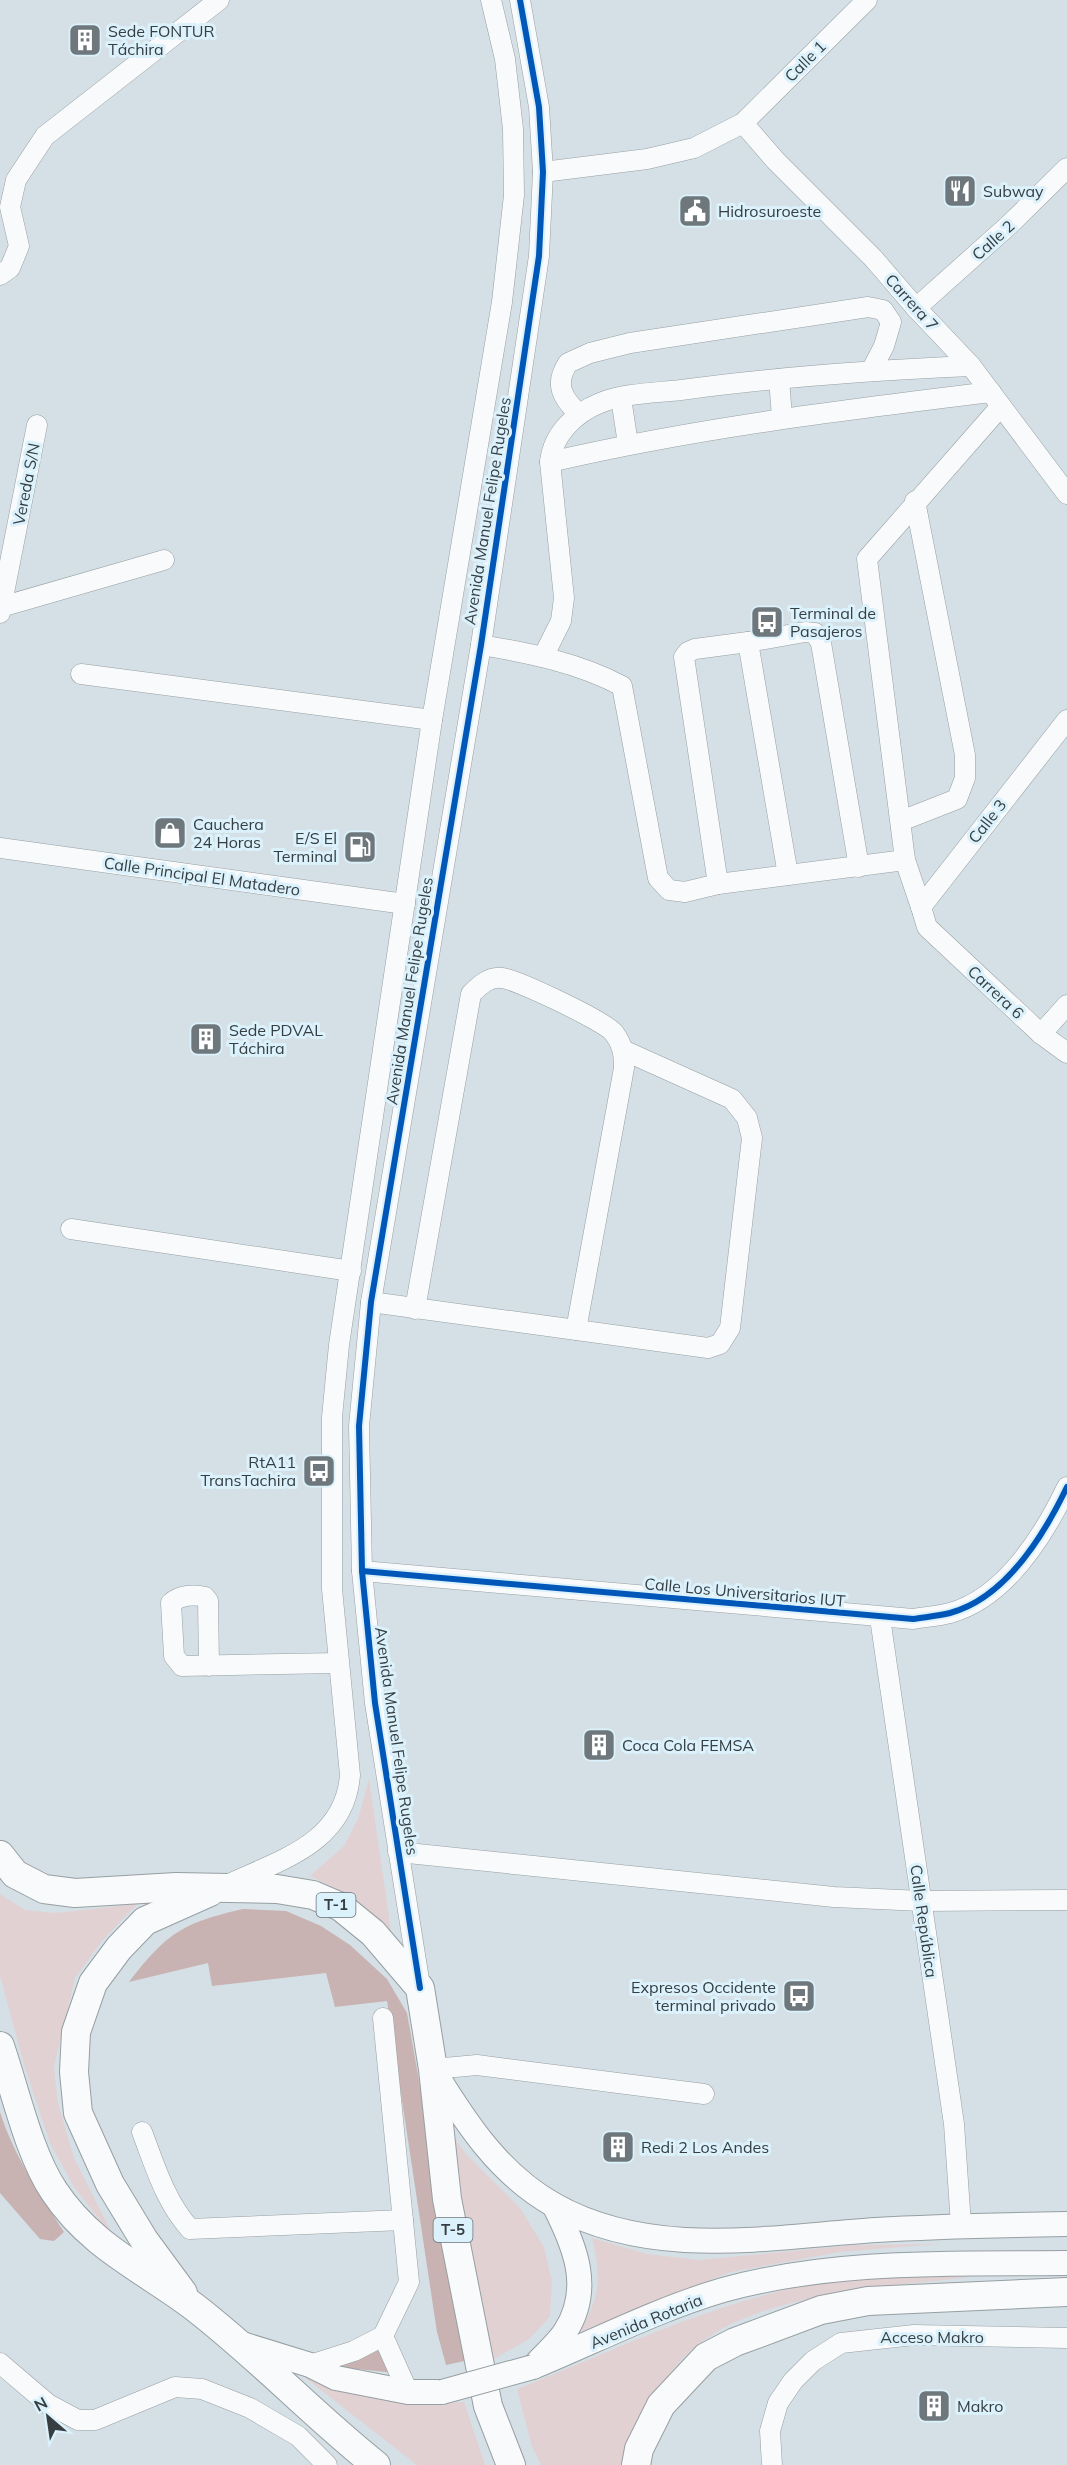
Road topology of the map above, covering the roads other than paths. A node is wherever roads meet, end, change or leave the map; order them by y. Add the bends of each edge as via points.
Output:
1 (219, 0) edge
2 (491, 0) edge
3 (520, 0) edge
4 (867, 0) edge
5 (743, 123) junction
6 (1067, 168) edge
7 (543, 172) junction
8 (0, 275) edge
9 (916, 308) junction
10 (971, 366) junction
11 (871, 371) junction
12 (779, 379) junction
13 (621, 398) junction
14 (996, 399) junction
15 (579, 414) junction
16 (782, 417) junction
17 (37, 425) dead end
18 (628, 444) junction
19 (550, 462) junction
20 (1067, 494) edge
21 (915, 501) junction
22 (164, 560) dead end
23 (1, 610) edge
24 (748, 642) junction
25 (481, 645) junction
26 (543, 657) junction
27 (81, 674) dead end
28 (432, 720) junction
29 (1067, 720) edge
30 (901, 821) junction
31 (0, 848) edge
32 (904, 860) junction
33 (859, 867) junction
34 (788, 875) junction
35 (718, 884) junction
36 (405, 904) junction
37 (921, 907) junction
38 (1067, 1005) edge
39 (1041, 1034) junction
40 (624, 1050) junction
41 (1067, 1053) edge
42 (71, 1229) dead end
43 (351, 1270) junction
44 (371, 1302) junction
45 (415, 1309) junction
46 (576, 1330) junction
47 (1067, 1487) edge
48 (362, 1571) junction
49 (880, 1618) junction
50 (338, 1663) junction
51 (209, 1666) dead end
52 (398, 1852) junction
53 (0, 1855) edge
54 (220, 1888) junction
55 (1067, 1900) edge
56 (922, 1901) junction
57 (420, 1988) junction
58 (383, 2018) dead end
59 (0, 2046) edge
60 (433, 2069) junction
61 (704, 2094) dead end
62 (142, 2132) dead end
63 (554, 2205) junction
64 (403, 2220) junction
65 (1067, 2224) edge
66 (961, 2225) junction
67 (1067, 2263) edge
68 (1067, 2292) edge
69 (193, 2306) junction
70 (383, 2336) junction
71 (1067, 2338) edge
72 (236, 2342) junction
73 (0, 2363) edge
74 (310, 2365) junction
75 (533, 2367) junction
76 (408, 2392) junction
77 (327, 2465) edge
78 (376, 2465) edge
79 (511, 2465) edge
80 (636, 2465) edge
81 (772, 2465) edge

1 - 8 street via 45,136 16,180 10,207 19,246 10,268
2 - 28 street, Avenida Manuel Felipe Rugeles via 505,59 513,129 514,195 502,302
3 - 7 street, Avenida Manuel Felipe Rugeles via 540,107
4 - 5 street, Calle 1
5 - 7 street, Calle 1 via 694,148 647,159
5 - 9 street, Carrera 7
6 - 9 street, Calle 2 via 1010,225
7 - 25 street, Avenida Manuel Felipe Rugeles via 539,256
9 - 10 street, Carrera 7
10 - 11 street
10 - 14 street, Carrera 7
11 - 12 street
11 - 15 street via 891,322 883,310 868,307 724,327 604,349 568,363 559,379 561,390
12 - 13 street
12 - 16 street
13 - 15 street
13 - 18 street
14 - 16 street
14 - 20 street, Carrera 7
14 - 21 street
15 - 19 street via 558,435 551,447
16 - 18 street
17 - 23 street, Vereda S/N
18 - 19 street
19 - 26 street via 564,598 561,621
21 - 30 street via 867,559
21 - 30 street via 965,755 965,778 957,799
22 - 23 street
24 - 33 street via 805,632 815,633 821,643
24 - 34 street
24 - 35 street via 695,649 684,657
25 - 26 street
25 - 44 street, Avenida Manuel Felipe Rugeles
26 - 35 street via 622,686 658,878 669,890 685,892
27 - 28 street
28 - 36 street, Avenida Manuel Felipe Rugeles
29 - 37 street, Calle 3
30 - 32 street
31 - 36 street, Calle Principal El Matadero
32 - 33 street
32 - 37 street
33 - 34 street
34 - 35 street
36 - 43 street, Avenida Manuel Felipe Rugeles
37 - 39 street, Carrera 6 via 927,927
38 - 39 street
39 - 41 street, Carrera 6
40 - 45 street via 614,1032 582,1011 502,978 483,982 471,994
40 - 46 street via 624,1068
40 - 46 street via 732,1099 747,1118 752,1138 730,1328 720,1344 708,1348
42 - 43 street
43 - 50 street, Avenida Manuel Felipe Rugeles via 332,1417 332,1589
44 - 45 street
44 - 48 street, Avenida Manuel Felipe Rugeles via 359,1426
45 - 46 street
47 - 49 street, Calle Los Universitarios IUT via 1024,1557 976,1602 950,1613 913,1619
48 - 49 street, Calle Los Universitarios IUT
48 - 52 street, Avenida Manuel Felipe Rugeles via 375,1703
49 - 56 street, Calle República
50 - 51 street
50 - 54 street, Avenida Manuel Felipe Rugeles via 350,1775 349,1794 341,1812 310,1845
52 - 56 street via 834,1897
52 - 57 street, Avenida Manuel Felipe Rugeles
53 - 54 highway, T-1 via 15,1874 44,1889 114,1892
54 - 57 highway, T-1 via 277,1889 313,1895 340,1907 373,1933
54 - 69 highway via 145,1921 93,1983 76,2032 78,2113 110,2184
55 - 56 street
56 - 66 street, Calle República via 954,2124
57 - 60 highway, T-5
58 - 64 street
59 - 69 highway via 39,2162 53,2190 98,2240
60 - 61 street via 477,2065
60 - 63 main road via 484,2147 508,2172
60 - 79 highway, T-5 via 447,2199 488,2406
62 - 64 street via 166,2193 177,2215 190,2229
63 - 66 main road via 616,2230 668,2241
63 - 75 main road via 578,2261 578,2300 565,2331
64 - 70 street via 409,2282
65 - 66 main road
67 - 75 main road, Avenida Rotaria via 876,2265 766,2280 657,2315
68 - 80 highway via 868,2301 821,2310 735,2342 706,2357 661,2405 639,2449
69 - 72 highway
70 - 74 street via 354,2351
70 - 76 street
71 - 81 street, Acceso Makro via 914,2335 841,2343 813,2361 778,2403 770,2431
72 - 74 main road, Avenida Rotaria
72 - 78 highway
73 - 77 street via 48,2404 78,2420 95,2420 175,2387 202,2389 250,2408 298,2436
74 - 76 main road, Avenida Rotaria via 336,2378
75 - 76 main road, Avenida Rotaria, bridge via 442,2392

